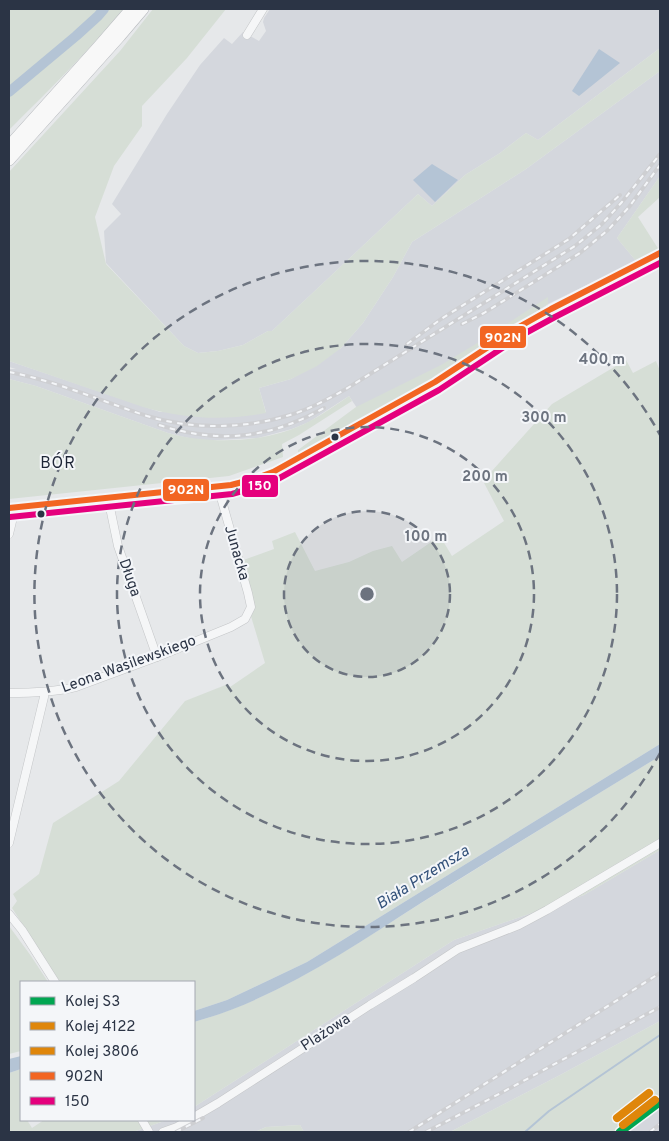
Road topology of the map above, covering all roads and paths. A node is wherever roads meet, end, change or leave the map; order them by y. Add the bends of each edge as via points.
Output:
1 (131, 9) edge
2 (143, 9) edge
3 (263, 9) edge
4 (247, 35) dead end
5 (9, 146) edge
6 (9, 160) edge
7 (660, 254) edge
8 (218, 487) junction
9 (108, 498) junction
10 (11, 508) edge
11 (9, 534) edge
12 (245, 619) joint
13 (157, 657) junction
14 (44, 692) junction
15 (9, 693) edge
16 (9, 843) edge
17 (660, 843) edge
18 (9, 914) edge
19 (54, 981) edge
20 (195, 1116) edge
21 (187, 1121) edge
22 (163, 1132) edge

1 - 5 highway
2 - 6 highway
3 - 4 street
7 - 8 street via 517,328 435,382 273,472
8 - 9 street
8 - 12 street, Junacka via 251,607
9 - 10 street
9 - 13 street, Długa via 118,546
10 - 11 street via 14,513
12 - 13 street, Leona Wasilewskiego
13 - 14 street, Leona Wasilewskiego via 76,687
14 - 15 street, Leona Wasilewskiego
14 - 16 street
17 - 20 street, Plażowa via 519,925 458,949
18 - 19 street
21 - 22 street

